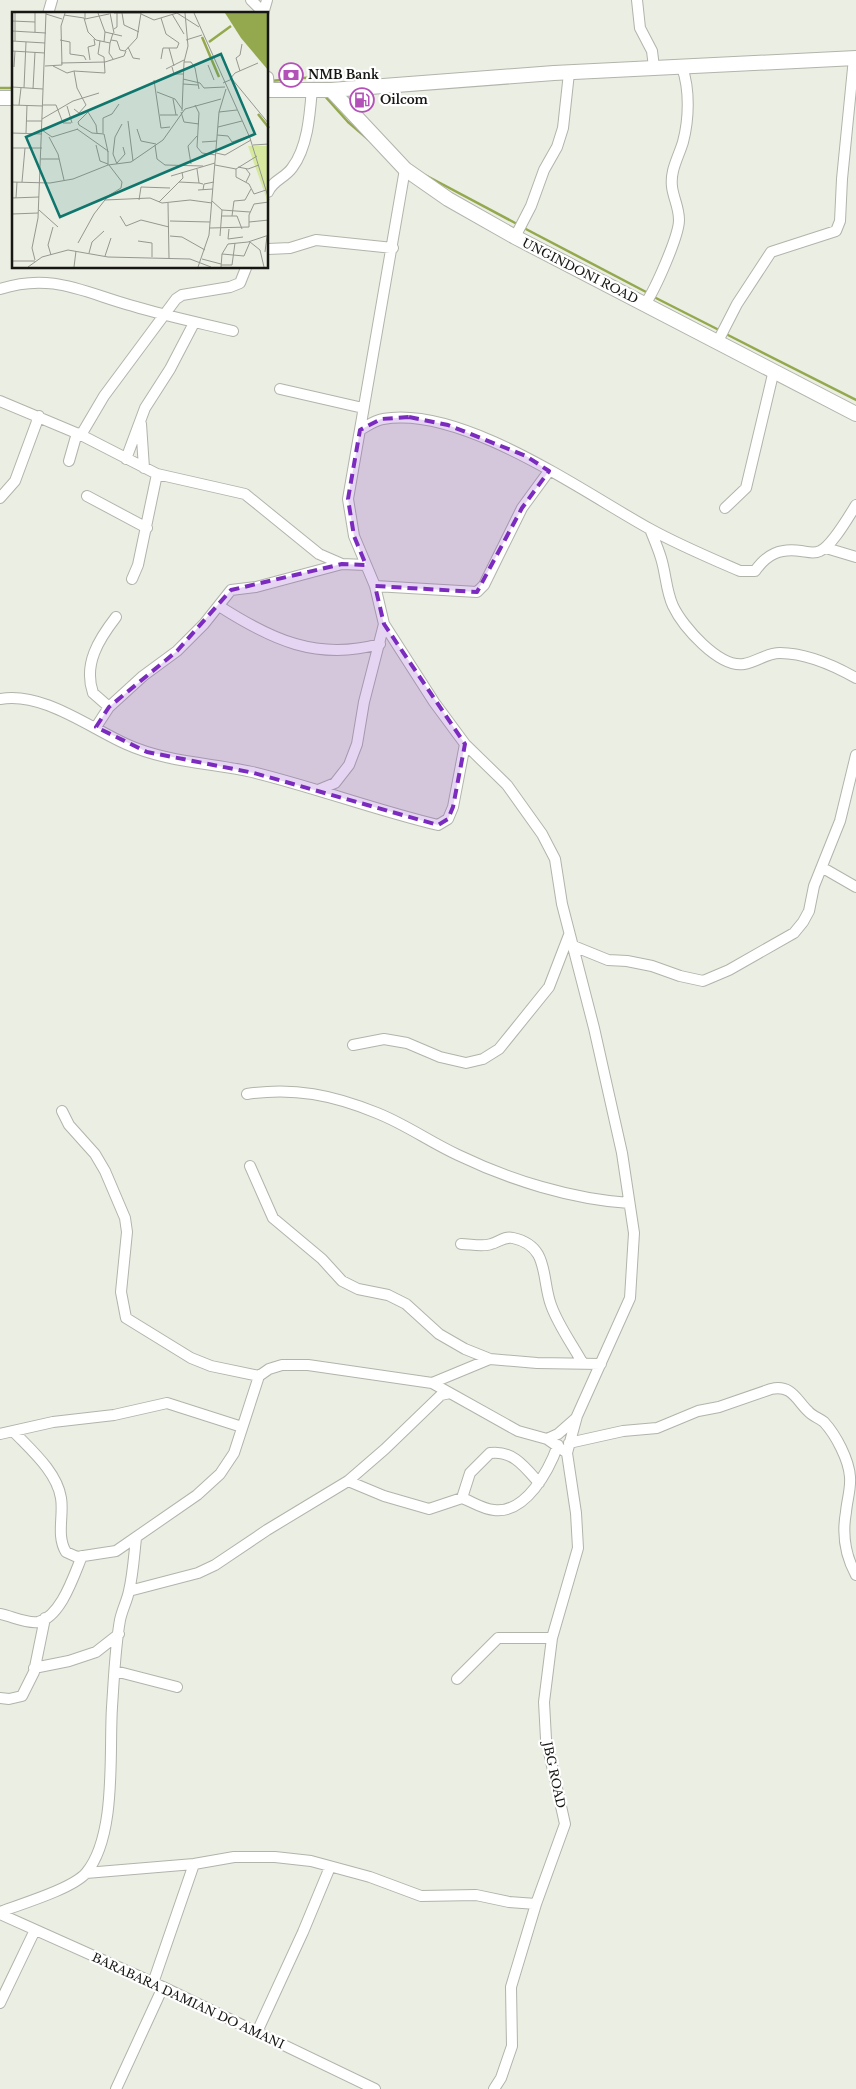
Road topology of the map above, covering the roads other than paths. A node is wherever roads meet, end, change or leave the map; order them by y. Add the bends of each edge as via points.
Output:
1 (251, 0) edge
2 (637, 0) edge
3 (262, 12) edge
4 (855, 58) edge
5 (682, 67) junction
6 (654, 68) junction
7 (569, 73) junction
8 (269, 85) edge
9 (312, 88) junction
10 (331, 90) junction
11 (406, 169) junction
12 (269, 190) edge
13 (515, 237) junction
14 (393, 248) junction
15 (269, 250) edge
16 (246, 269) edge
17 (0, 289) edge
18 (645, 304) junction
19 (163, 315) junction
20 (194, 323) junction
21 (233, 331) dead end
22 (718, 341) junction
23 (774, 370) junction
24 (280, 389) dead end
25 (0, 400) edge
26 (363, 408) junction
27 (856, 414) edge
28 (39, 416) junction
29 (141, 416) junction
30 (360, 430) junction
31 (79, 434) junction
32 (126, 459) junction
33 (69, 461) dead end
34 (144, 468) junction
35 (549, 471) junction
36 (156, 474) junction
37 (87, 496) dead end
38 (0, 498) edge
39 (856, 505) edge
40 (725, 508) dead end
41 (147, 528) junction
42 (650, 529) junction
43 (826, 548) junction
44 (856, 557) edge
45 (342, 564) junction
46 (366, 566) junction
47 (132, 579) dead end
48 (374, 586) junction
49 (218, 606) junction
50 (116, 617) dead end
51 (384, 624) junction
52 (380, 644) junction
53 (856, 678) edge
54 (0, 699) edge
55 (109, 707) junction
56 (96, 727) junction
57 (465, 744) junction
58 (856, 755) edge
59 (318, 790) junction
60 (823, 868) junction
61 (856, 887) edge
62 (570, 940) junction
63 (353, 1045) dead end
64 (247, 1094) dead end
65 (62, 1111) dead end
66 (250, 1166) dead end
67 (629, 1203) junction
68 (461, 1244) dead end
69 (490, 1358) junction
70 (582, 1362) junction
71 (601, 1364) junction
72 (259, 1376) junction
73 (432, 1383) junction
74 (450, 1393) junction
75 (577, 1416) junction
76 (242, 1427) junction
77 (14, 1432) junction
78 (0, 1434) edge
79 (547, 1439) junction
80 (558, 1446) junction
81 (568, 1448) junction
82 (348, 1481) junction
83 (539, 1483) junction
84 (462, 1498) junction
85 (136, 1538) junction
86 (82, 1556) junction
87 (856, 1575) edge
88 (129, 1592) junction
89 (0, 1614) edge
90 (46, 1618) junction
91 (119, 1634) junction
92 (552, 1638) junction
93 (34, 1668) junction
94 (115, 1671) junction
95 (457, 1679) dead end
96 (177, 1687) dead end
97 (0, 1698) edge
98 (194, 1864) junction
99 (330, 1867) junction
100 (86, 1874) junction
101 (536, 1904) junction
102 (0, 1913) edge
103 (35, 1930) junction
104 (158, 1985) junction
105 (0, 2003) edge
106 (257, 2032) junction
107 (116, 2089) edge
108 (375, 2089) edge
109 (494, 2089) edge

1 - 3 street
2 - 6 street via 640,28 652,51
4 - 5 main road
4 - 22 street via 840,221 836,232 771,252 737,304
5 - 6 main road
5 - 18 street via 688,109 672,182 679,220 656,284
6 - 7 main road
7 - 10 main road
7 - 13 street via 563,128 557,147
8 - 9 main road
9 - 10 main road
9 - 12 street via 308,126 297,160
10 - 11 main road, UNGINDONI ROAD
11 - 13 main road, UNGINDONI ROAD via 448,199
11 - 14 street
13 - 18 main road, UNGINDONI ROAD
14 - 15 street via 316,240
14 - 26 street
16 - 19 street via 240,282 230,288 182,295
17 - 19 street via 26,282 58,283
18 - 22 main road, UNGINDONI ROAD
19 - 20 street
19 - 31 street
20 - 21 street
20 - 29 street
22 - 23 main road, UNGINDONI ROAD
23 - 27 main road, UNGINDONI ROAD
23 - 40 street via 746,488
24 - 26 street
25 - 28 street
26 - 30 street
28 - 31 street
28 - 38 street via 15,481
29 - 32 street
29 - 34 street
30 - 35 street via 381,419 423,419 448,425 526,456
30 - 46 street via 348,499 354,536
31 - 32 street
31 - 33 street
32 - 34 street
34 - 36 street
35 - 42 street
35 - 48 street via 522,508 484,585 477,592
36 - 41 street
36 - 45 street via 245,494 303,543
37 - 41 street
39 - 43 street
41 - 47 street
42 - 43 street via 749,573 778,552 813,553
42 - 53 street via 672,605 682,622 706,648 737,664 746,664 767,654 806,657
43 - 44 street
45 - 46 street
45 - 49 street via 256,587 231,590
46 - 48 street
48 - 51 street
49 - 52 street via 251,627 317,650 343,651
49 - 55 street via 177,651
50 - 55 street via 97,641 90,674 93,693
51 - 52 street
51 - 57 street
52 - 59 street via 364,702 357,744 349,765 335,783
54 - 56 street via 41,703
55 - 56 street
56 - 59 street via 147,752
57 - 59 street via 453,807 448,819 438,825
57 - 62 street via 507,786 542,834 555,859
58 - 60 street via 840,821
60 - 61 street
60 - 62 street via 814,886 809,911 794,933 704,981 628,960 608,960
62 - 63 street via 550,988 499,1049 483,1059 466,1063 384,1039
62 - 67 street via 594,1028
64 - 67 street via 312,1092 377,1113 458,1155 520,1180 600,1201
65 - 72 street via 69,1125 95,1154 125,1218 127,1232 121,1292 126,1318 191,1358 211,1366
66 - 69 street via 273,1218 322,1259 342,1281 406,1304 439,1334 464,1349
67 - 71 street via 634,1233 630,1298
68 - 70 street via 490,1245 511,1238 527,1243 536,1251 542,1262 551,1305
69 - 70 street via 538,1363
69 - 73 street
70 - 71 street
71 - 75 street
72 - 73 street via 282,1365 308,1366
72 - 76 street
73 - 74 street
74 - 79 street via 518,1431
74 - 82 street via 435,1399
75 - 79 street via 568,1428
75 - 81 street
76 - 77 street via 167,1403 114,1415 53,1422
76 - 85 street via 234,1453 220,1474 197,1495
77 - 78 street
77 - 86 street via 47,1468 59,1490 63,1547 66,1552
79 - 80 street
80 - 81 street
80 - 83 street
81 - 87 street via 623,1431 657,1428 698,1410 719,1407 779,1387 802,1402 806,1410 824,1423 848,1466 850,1491 845,1513 844,1545
81 - 92 street, JBG ROAD via 578,1548
82 - 84 street via 429,1509
82 - 88 street via 215,1565
83 - 84 street via 521,1501 506,1509 495,1511
83 - 84 street via 521,1462 509,1455 490,1453 470,1472
85 - 86 street via 116,1551
85 - 88 street
86 - 90 street via 65,1596
88 - 91 street via 120,1619
89 - 90 street via 38,1622
90 - 93 street
91 - 93 street via 96,1652
91 - 94 street
92 - 95 street via 498,1638
92 - 101 street, JBG ROAD via 544,1702 546,1739 565,1824
93 - 97 street via 22,1696 9,1700
94 - 96 street
94 - 100 street via 112,1760 105,1823 97,1852
98 - 99 street via 234,1857 311,1861
98 - 100 street
98 - 104 street
99 - 101 street via 370,1877 421,1896 476,1895
99 - 106 street via 304,1932
100 - 102 street via 61,1889
101 - 109 street, JBG ROAD via 511,1987 512,2046
102 - 103 street, BARABARA DAMIAN DO AMANI
103 - 104 street, BARABARA DAMIAN DO AMANI
103 - 105 street
104 - 106 street, BARABARA DAMIAN DO AMANI
104 - 107 street
106 - 108 street, BARABARA DAMIAN DO AMANI

